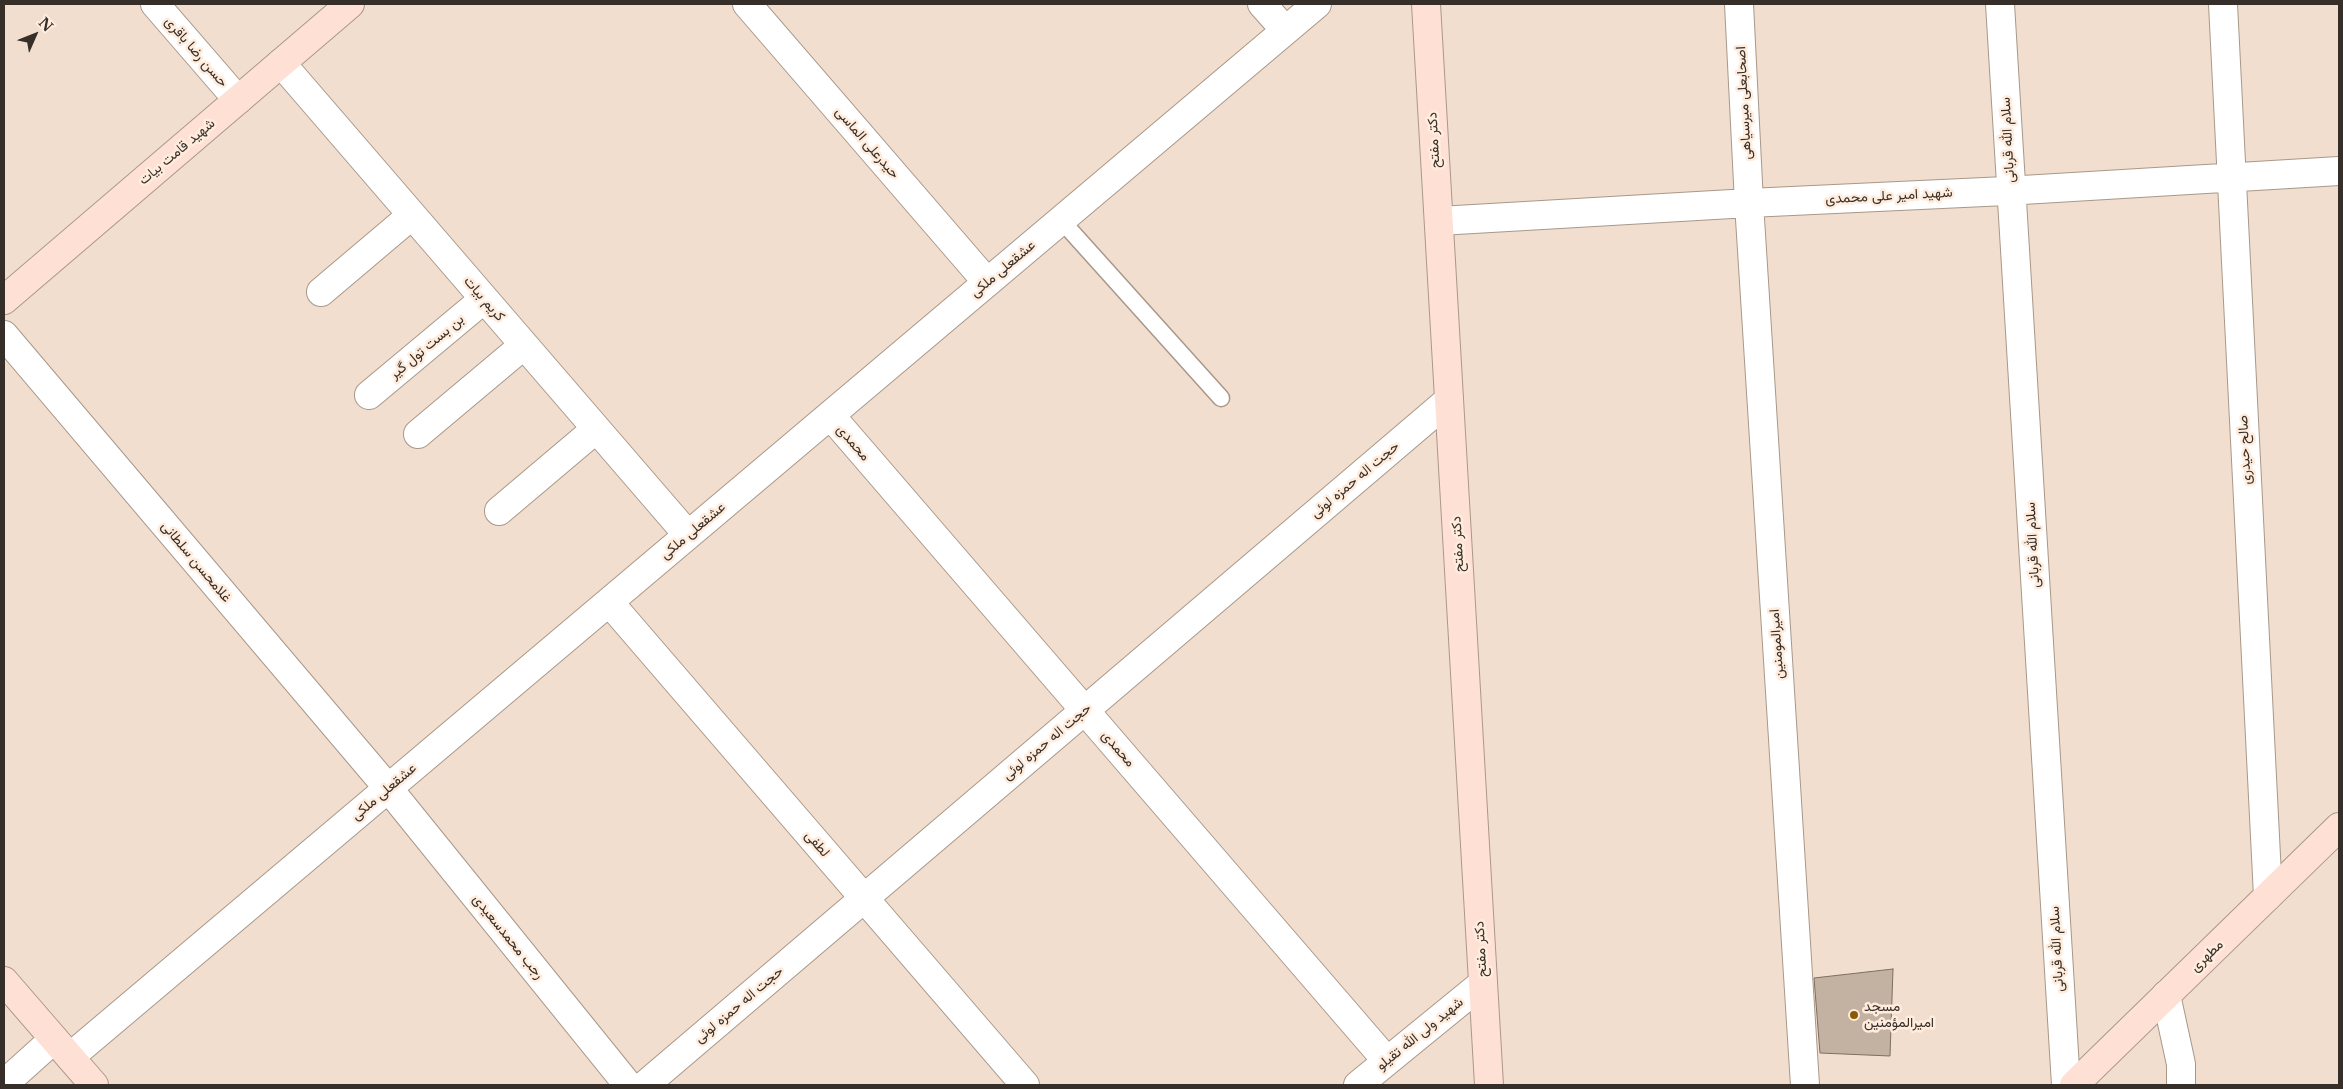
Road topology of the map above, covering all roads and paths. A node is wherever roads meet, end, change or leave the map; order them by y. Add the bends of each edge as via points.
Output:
1 (155, 4) edge
2 (350, 4) edge
3 (747, 4) edge
4 (1262, 4) edge
5 (1317, 4) edge
6 (1426, 4) edge
7 (1739, 4) edge
8 (2000, 4) edge
9 (2223, 4) edge
10 (1285, 30) junction
11 (281, 63) junction
12 (238, 100) junction
13 (2339, 170) edge
14 (2232, 177) junction
15 (2011, 190) junction
16 (1749, 202) junction
17 (412, 215) junction
18 (1061, 220) junction
19 (1439, 221) junction
20 (987, 282) junction
21 (321, 292) dead end
22 (484, 299) junction
23 (4, 300) edge
24 (4, 335) edge
25 (524, 345) junction
26 (369, 395) dead end
27 (1222, 398) dead end
28 (1449, 400) junction
29 (830, 415) junction
30 (596, 429) junction
31 (418, 434) dead end
32 (499, 511) dead end
33 (688, 535) junction
34 (609, 602) junction
35 (1084, 711) junction
36 (388, 788) junction
37 (2339, 827) edge
38 (2268, 896) junction
39 (864, 898) junction
40 (4, 981) edge
41 (1483, 983) junction
42 (2166, 995) junction
43 (62, 1048) junction
44 (1387, 1061) junction
45 (4, 1084) edge
46 (94, 1085) edge
47 (628, 1085) edge
48 (645, 1085) edge
49 (1025, 1085) edge
50 (1358, 1085) edge
51 (1489, 1085) edge
52 (1805, 1085) edge
53 (2066, 1085) edge
54 (2074, 1085) edge
55 (2181, 1085) edge

1 - 12 street, حسن رضا باقری
2 - 11 main road, شهید قامت بیات
3 - 20 street, حیدرعلی الماسی
4 - 10 street
5 - 10 street, عشقعلی ملکی
6 - 19 main road, دکتر مفتح
7 - 16 street, اصحابعلی میرسیاهی
8 - 15 street, سلام الله قربانی
9 - 14 street, صالح حیدری
10 - 18 street, عشقعلی ملکی
11 - 12 main road, شهید قامت بیات
11 - 17 street, کریم بیات
12 - 23 main road, شهید قامت بیات
13 - 14 street, شهید امیر علی محمدی
14 - 15 street, شهید امیر علی محمدی
14 - 38 street, صالح حیدری
15 - 16 street, شهید امیر علی محمدی
15 - 53 street, سلام الله قربانی
16 - 19 street, شهید امیر علی محمدی
16 - 52 street, امیرالمومنین
17 - 21 street
17 - 22 street, کریم بیات
18 - 20 street, عشقعلی ملکی
18 - 27 lane
19 - 28 main road, دکتر مفتح
20 - 29 street, عشقعلی ملکی
22 - 25 street, کریم بیات
22 - 26 street, بن بست تول گیر
24 - 36 street, غلامحسن سلطانی
25 - 30 street, کریم بیات
25 - 31 street
28 - 35 street, حجت اله حمزه لوئی
28 - 41 main road, دکتر مفتح
29 - 33 street, عشقعلی ملکی
29 - 35 street, محمدی
30 - 32 street
30 - 33 street, کریم بیات
33 - 34 street, عشقعلی ملکی
34 - 36 street, عشقعلی ملکی
34 - 39 street, لطفی
35 - 39 street, حجت اله حمزه لوئی
35 - 44 street, محمدی
36 - 43 street, عشقعلی ملکی
36 - 47 street, رجب محمدسعیدی
37 - 38 main road, مطهری
38 - 42 main road, مطهری
39 - 48 street, حجت اله حمزه لوئی
39 - 49 street, لطفی
40 - 43 main road
41 - 44 street, شهید ولی الله تقیلو
41 - 51 main road, دکتر مفتح
42 - 54 main road, مطهری
42 - 55 street via 2181,1064
43 - 45 street, عشقعلی ملکی
43 - 46 main road
44 - 50 street, شهید ولی الله تقیلو

